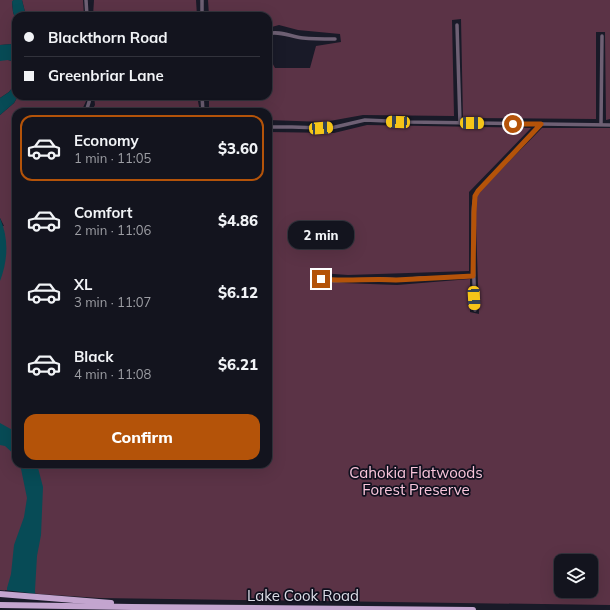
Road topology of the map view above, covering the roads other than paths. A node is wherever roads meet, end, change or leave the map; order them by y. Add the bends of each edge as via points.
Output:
1 (86, 0) edge
2 (202, 0) edge
3 (87, 12) edge
4 (202, 12) edge
5 (457, 25) dead end
6 (272, 33) edge
7 (602, 36) dead end
8 (335, 39) dead end
9 (460, 123) junction
10 (541, 124) junction
11 (601, 124) junction
12 (610, 125) edge
13 (272, 127) edge
14 (473, 276) junction
15 (321, 279) dead end
16 (475, 310) dead end
17 (1, 594) edge
18 (1, 605) edge
19 (132, 607) junction
20 (473, 610) edge

1 - 3 street
2 - 4 street
5 - 9 street
6 - 8 street via 302,38
7 - 11 street
9 - 10 street
9 - 13 street via 365,120 331,128
10 - 11 street
10 - 14 street via 475,196
11 - 12 street
14 - 15 street via 396,280
14 - 16 street
17 - 19 main road via 124,604
18 - 19 main road
19 - 20 main road, Lake Cook Road

